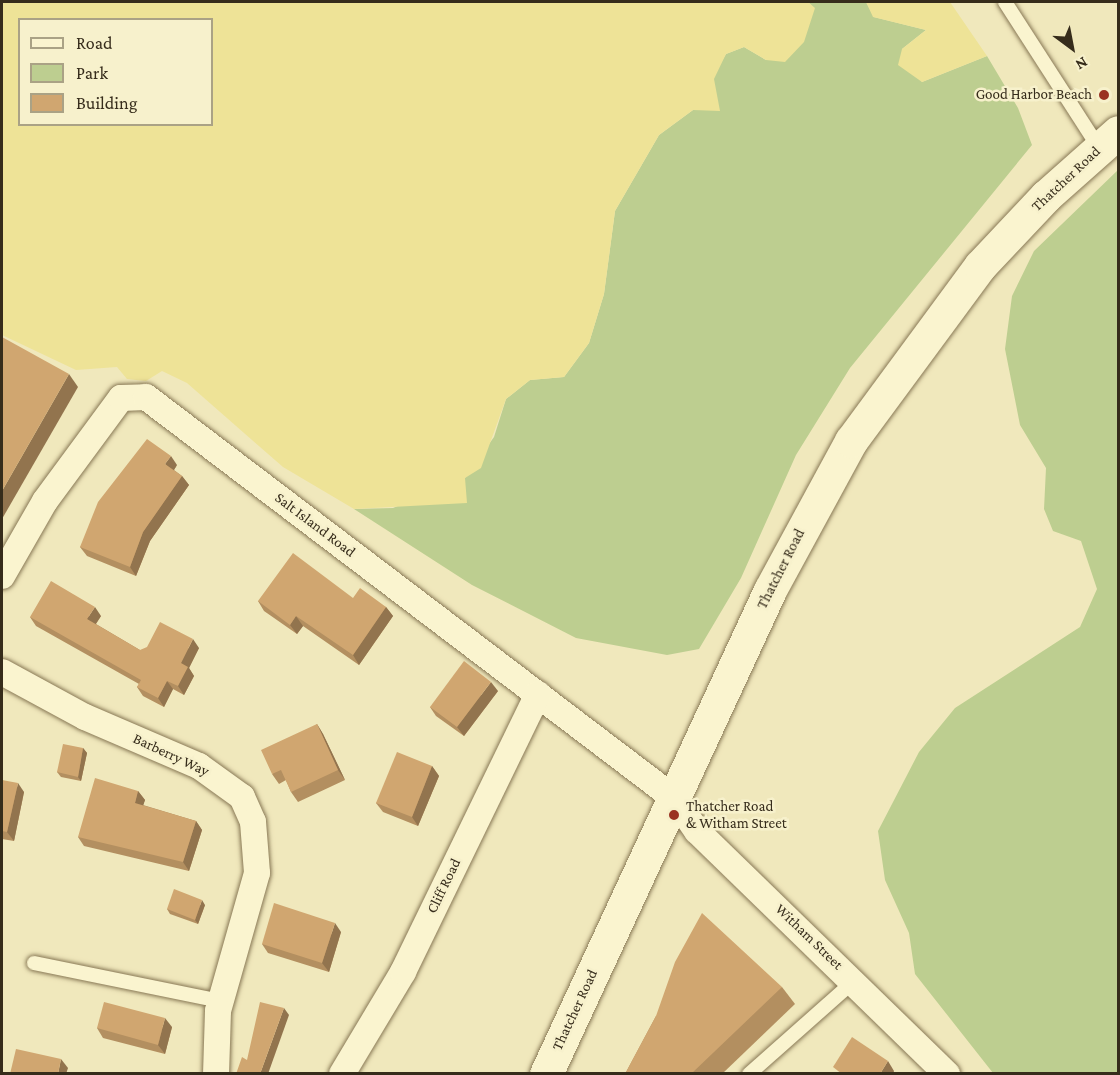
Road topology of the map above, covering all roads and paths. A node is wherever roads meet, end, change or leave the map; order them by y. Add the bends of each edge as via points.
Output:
1 (1005, 2) edge
2 (1109, 140) edge
3 (2, 576) edge
4 (2, 672) edge
5 (538, 694) junction
6 (674, 798) junction
7 (34, 963) dead end
8 (854, 981) junction
9 (220, 1001) junction
10 (216, 1074) edge
11 (342, 1074) edge
12 (546, 1074) edge
13 (749, 1074) edge
14 (947, 1074) edge

1 - 2 lane
2 - 6 main road, Thatcher Road via 980,266 850,441 770,590
3 - 5 street, Salt Island Road via 45,501 121,398 146,397
4 - 9 street, Barberry Way via 85,717 199,766 242,797 254,822 257,873
5 - 6 street, Salt Island Road
5 - 11 street, Cliff Road via 403,972
6 - 8 street, Witham Street via 697,831
6 - 12 main road, Thatcher Road
7 - 9 lane
8 - 13 lane
8 - 14 street, Witham Street
9 - 10 street, Barberry Way

